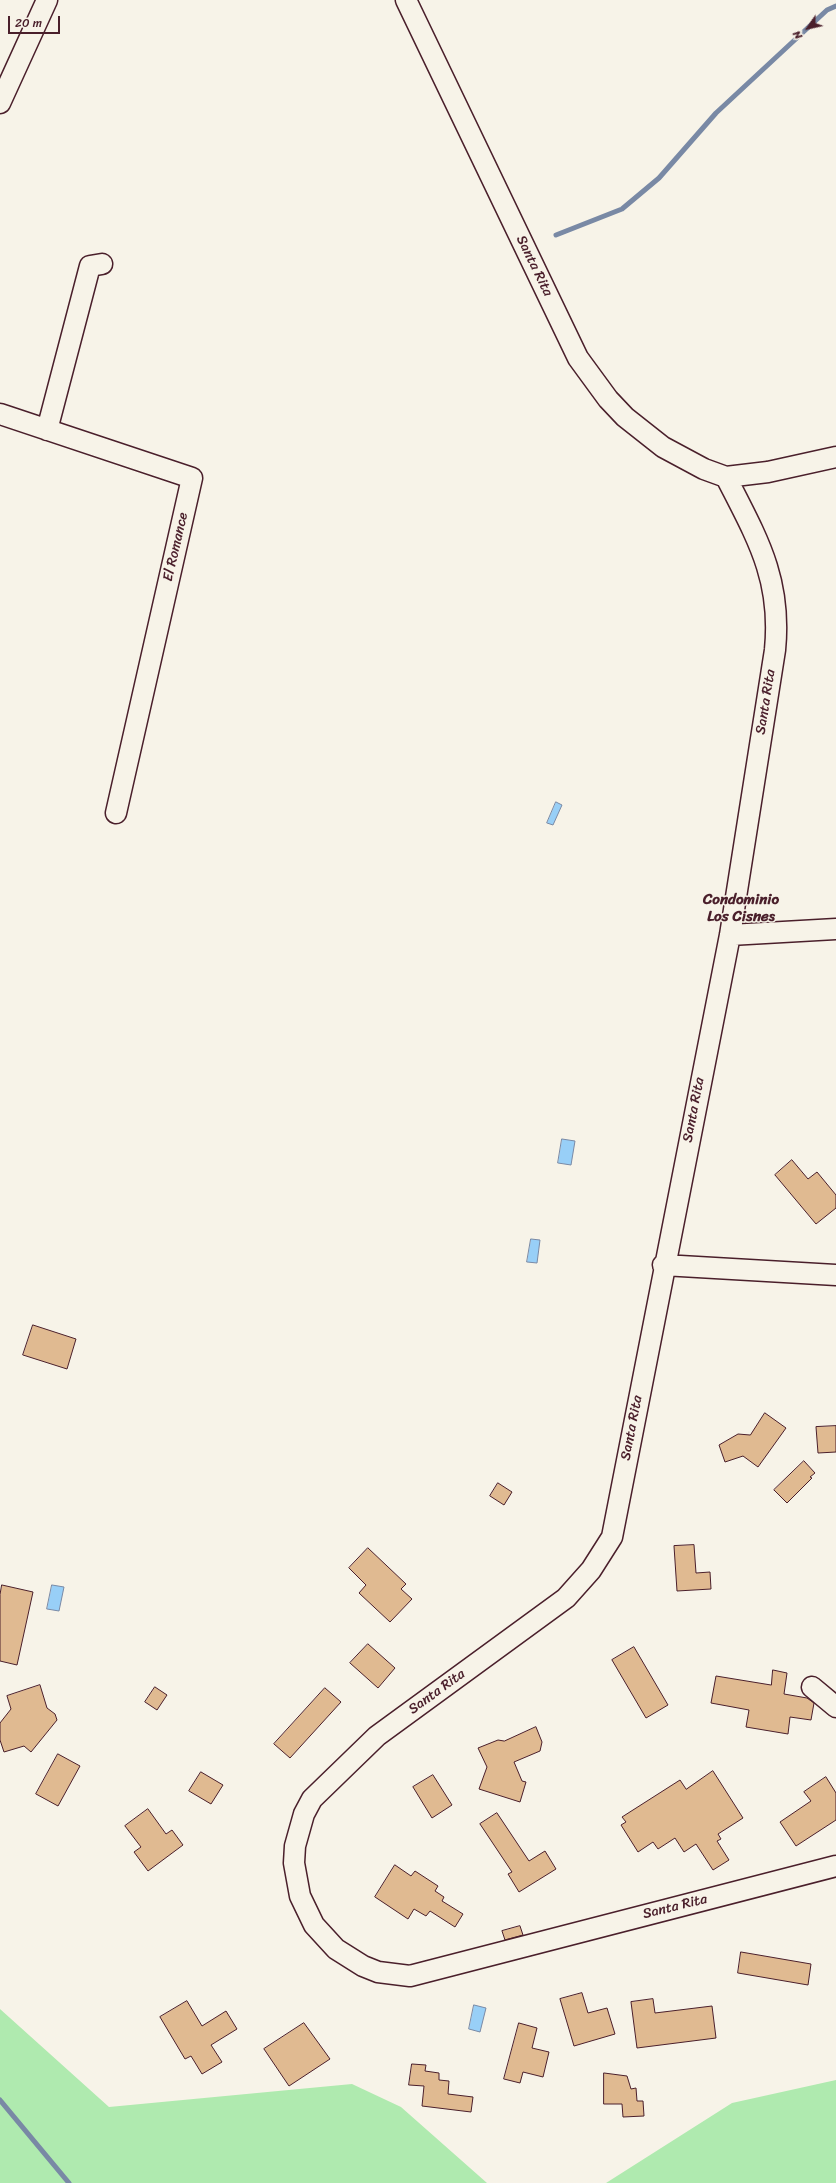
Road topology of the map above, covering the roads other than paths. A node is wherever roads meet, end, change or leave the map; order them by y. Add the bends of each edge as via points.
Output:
1 (47, 0) edge
2 (406, 0) edge
3 (0, 102) edge
4 (102, 264) dead end
5 (0, 414) edge
6 (47, 430) junction
7 (836, 457) edge
8 (726, 477) junction
9 (116, 813) dead end
10 (836, 929) edge
11 (730, 935) junction
12 (663, 1264) junction
13 (836, 1275) edge
14 (812, 1686) dead end
15 (836, 1707) edge
16 (836, 1866) edge

1 - 3 street
2 - 8 street, Santa Rita via 578,358 608,399 644,434 683,459
4 - 6 street via 90,266
5 - 6 street, El Romance
6 - 9 street, El Romance via 192,478
7 - 8 street, Santa Rita via 768,472
8 - 11 street, Santa Rita via 765,558 771,577 776,614 775,650
10 - 11 street
11 - 12 street, Santa Rita
12 - 13 street
12 - 16 street, Santa Rita via 612,1537 592,1570 566,1598 377,1736 312,1799 304,1814 295,1846 295,1874 300,1896 314,1925 336,1949 368,1968 394,1975 410,1976
14 - 15 street

